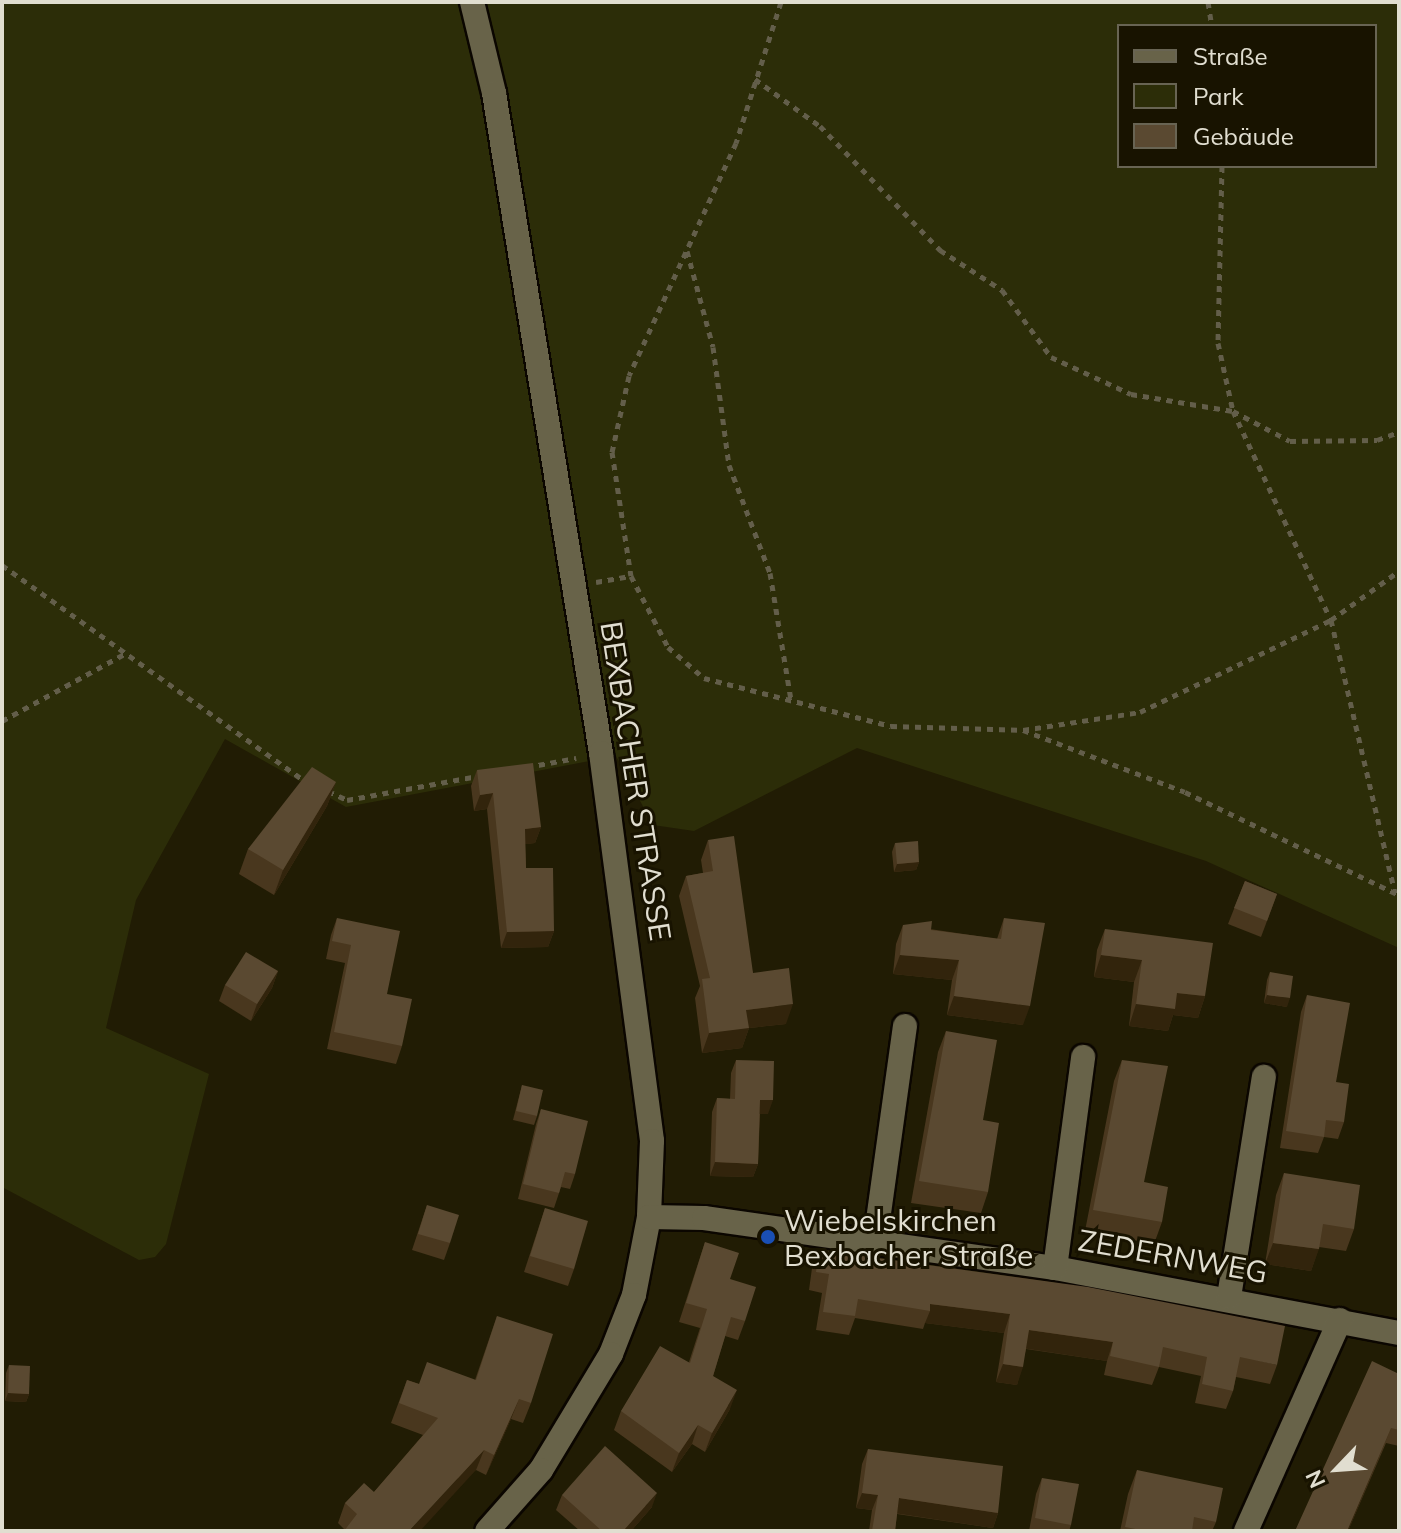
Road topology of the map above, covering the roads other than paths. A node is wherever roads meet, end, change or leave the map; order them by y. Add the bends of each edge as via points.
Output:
1 (472, 2) edge
2 (905, 1026) dead end
3 (1083, 1057) dead end
4 (1264, 1077) dead end
5 (649, 1217) junction
6 (875, 1242) junction
7 (1055, 1268) junction
8 (1229, 1297) junction
9 (1340, 1320) junction
10 (1399, 1333) edge
11 (487, 1531) edge
12 (1246, 1531) edge

1 - 5 street, BEXBACHER STRASSE via 494,93 645,1052
2 - 6 street
3 - 7 street
4 - 8 street
5 - 6 street, ZEDERNWEG
5 - 11 street, BEXBACHER STRASSE via 634,1295 583,1410
6 - 7 street, ZEDERNWEG
7 - 8 street, ZEDERNWEG
8 - 9 street, ZEDERNWEG
9 - 10 street, ZEDERNWEG
9 - 12 street

